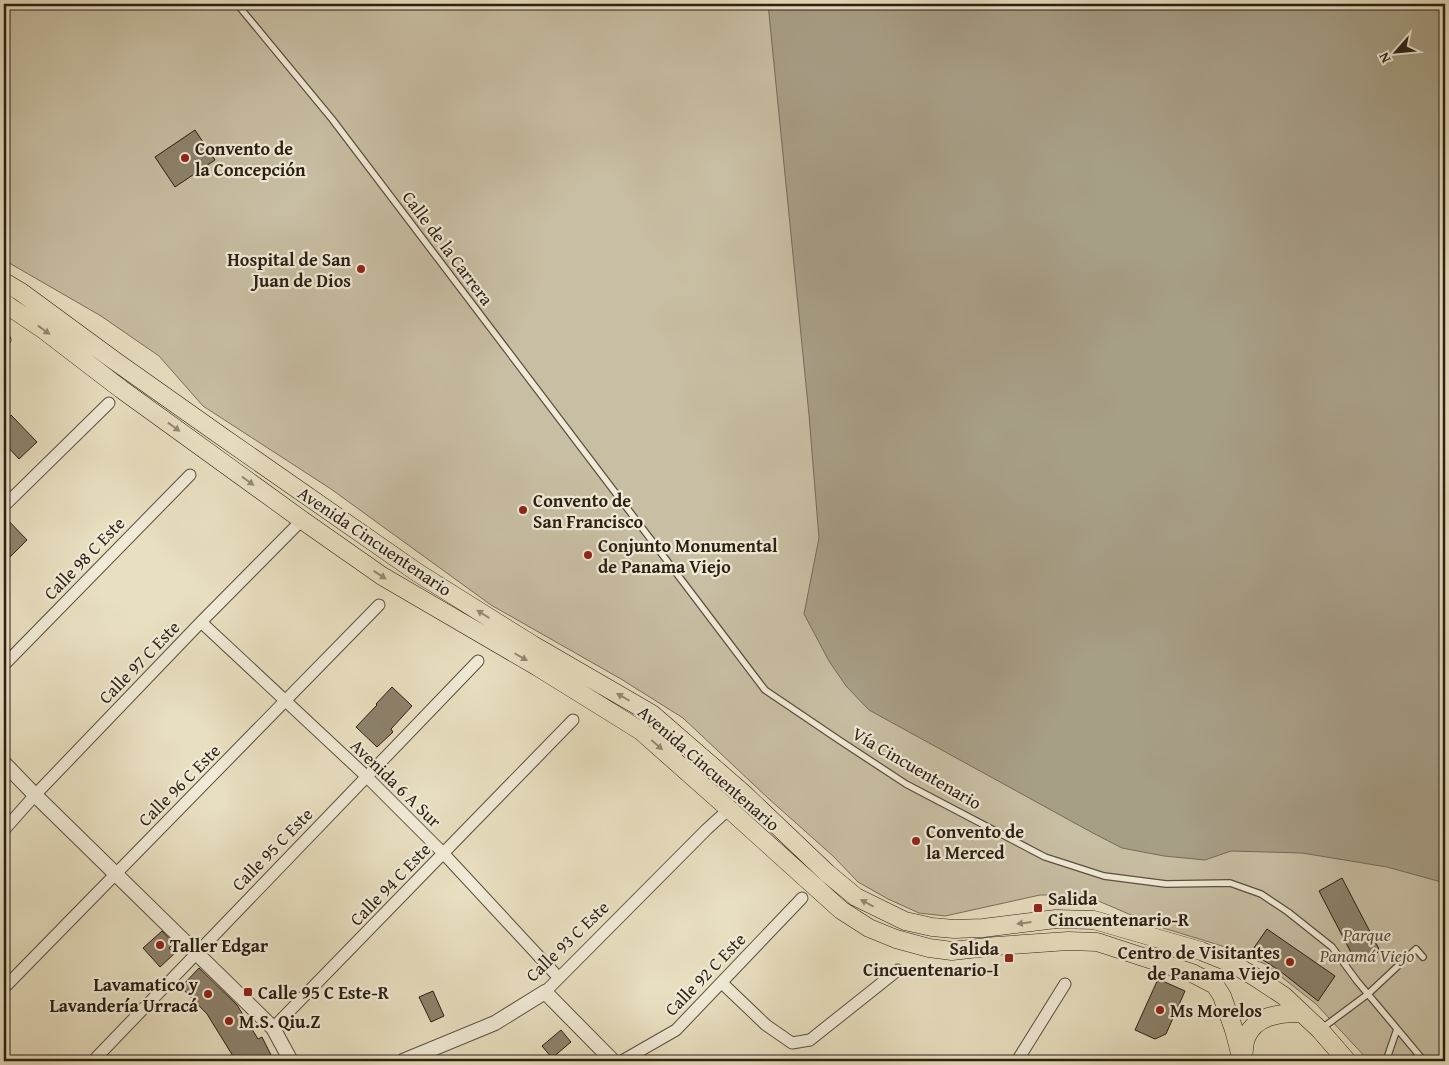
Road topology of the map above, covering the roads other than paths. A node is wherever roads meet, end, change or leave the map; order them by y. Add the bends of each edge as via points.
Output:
1 (236, 4) edge
2 (4, 282) edge
3 (4, 303) edge
4 (109, 403) dead end
5 (190, 475) dead end
6 (4, 506) edge
7 (632, 514) joint
8 (302, 520) junction
9 (379, 605) dead end
10 (201, 622) junction
11 (478, 661) dead end
12 (4, 665) edge
13 (286, 702) junction
14 (573, 720) dead end
15 (4, 763) edge
16 (366, 776) junction
17 (35, 795) junction
18 (729, 809) junction
19 (4, 830) edge
20 (444, 854) junction
21 (116, 874) junction
22 (802, 898) dead end
23 (197, 953) junction
24 (1423, 957) dead end
25 (898, 970) dead end
26 (559, 978) junction
27 (722, 983) junction
28 (1065, 984) dead end
29 (4, 988) edge
30 (545, 992) junction
31 (1368, 994) junction
32 (1301, 1013) junction
33 (274, 1028) junction
34 (1398, 1029) junction
35 (1320, 1030) junction
36 (93, 1061) edge
37 (291, 1061) edge
38 (403, 1061) edge
39 (613, 1061) edge
40 (622, 1061) edge
41 (1017, 1061) edge
42 (1242, 1061) edge
43 (1347, 1061) edge
44 (1386, 1061) edge
45 (1424, 1061) edge

1 - 7 lane, Calle de la Carrera via 332,119
32 -> 2 main road, Avenida Cincuentenario via 1284,996 1233,964 1201,951 1094,920 1056,919 954,929 905,921 856,897 652,714 418,573
3 -> 8 main road, Avenida Cincuentenario
4 - 6 street
5 - 12 street, Calle 98 C Este
7 - 31 lane, Vía Cincuentenario via 765,690 906,784 1045,857 1104,876 1166,884 1230,883 1260,894 1332,947
8 - 10 street, Calle 97 C Este
8 -> 18 main road, Avenida Cincuentenario via 382,576 641,731
9 - 13 street, Calle 96 C Este
10 - 13 street, Avenida 6 A Sur
10 - 17 street, Calle 97 C Este
11 - 16 street, Calle 95 C Este
13 - 16 street, Avenida 6 A Sur
13 - 21 street, Calle 96 C Este
14 - 20 street, Calle 94 C Este
15 - 17 street
16 - 20 street, Avenida 6 A Sur
16 - 23 street, Calle 95 C Este
17 - 19 street, Calle 97 C Este
17 - 21 street
18 - 26 street, Calle 93 C Este
18 - 42 main road, Avenida Cincuentenario via 841,910 869,928 896,939 952,951 1068,941 1097,942 1192,973 1215,985 1222,996
20 - 26 street, Avenida 6 A Sur
20 - 33 street, Calle 94 C Este
21 - 23 street
21 - 29 street, Calle 96 C Este
22 - 27 street, Calle 92 C Este
23 - 33 street
23 - 36 street, Calle 95 C Este
24 - 31 lane via 1416,949
25 - 27 street via 810,1040 792,1044 766,1025
26 - 30 street, Calle 93 C Este
27 - 40 street, Calle 92 C Este via 676,1030
28 - 41 street
30 - 38 street, Calle 93 C Este via 495,1023
30 - 39 street
31 - 34 lane, Vía Cincuentenario
31 - 35 lane
32 - 35 main road, Avenida Cincuentenario
32 - 42 main road via 1283,1013 1255,1024 1246,1038
33 - 37 street
34 - 44 lane
34 - 45 lane, Vía Cincuentenario
35 - 43 main road, Avenida Cincuentenario

